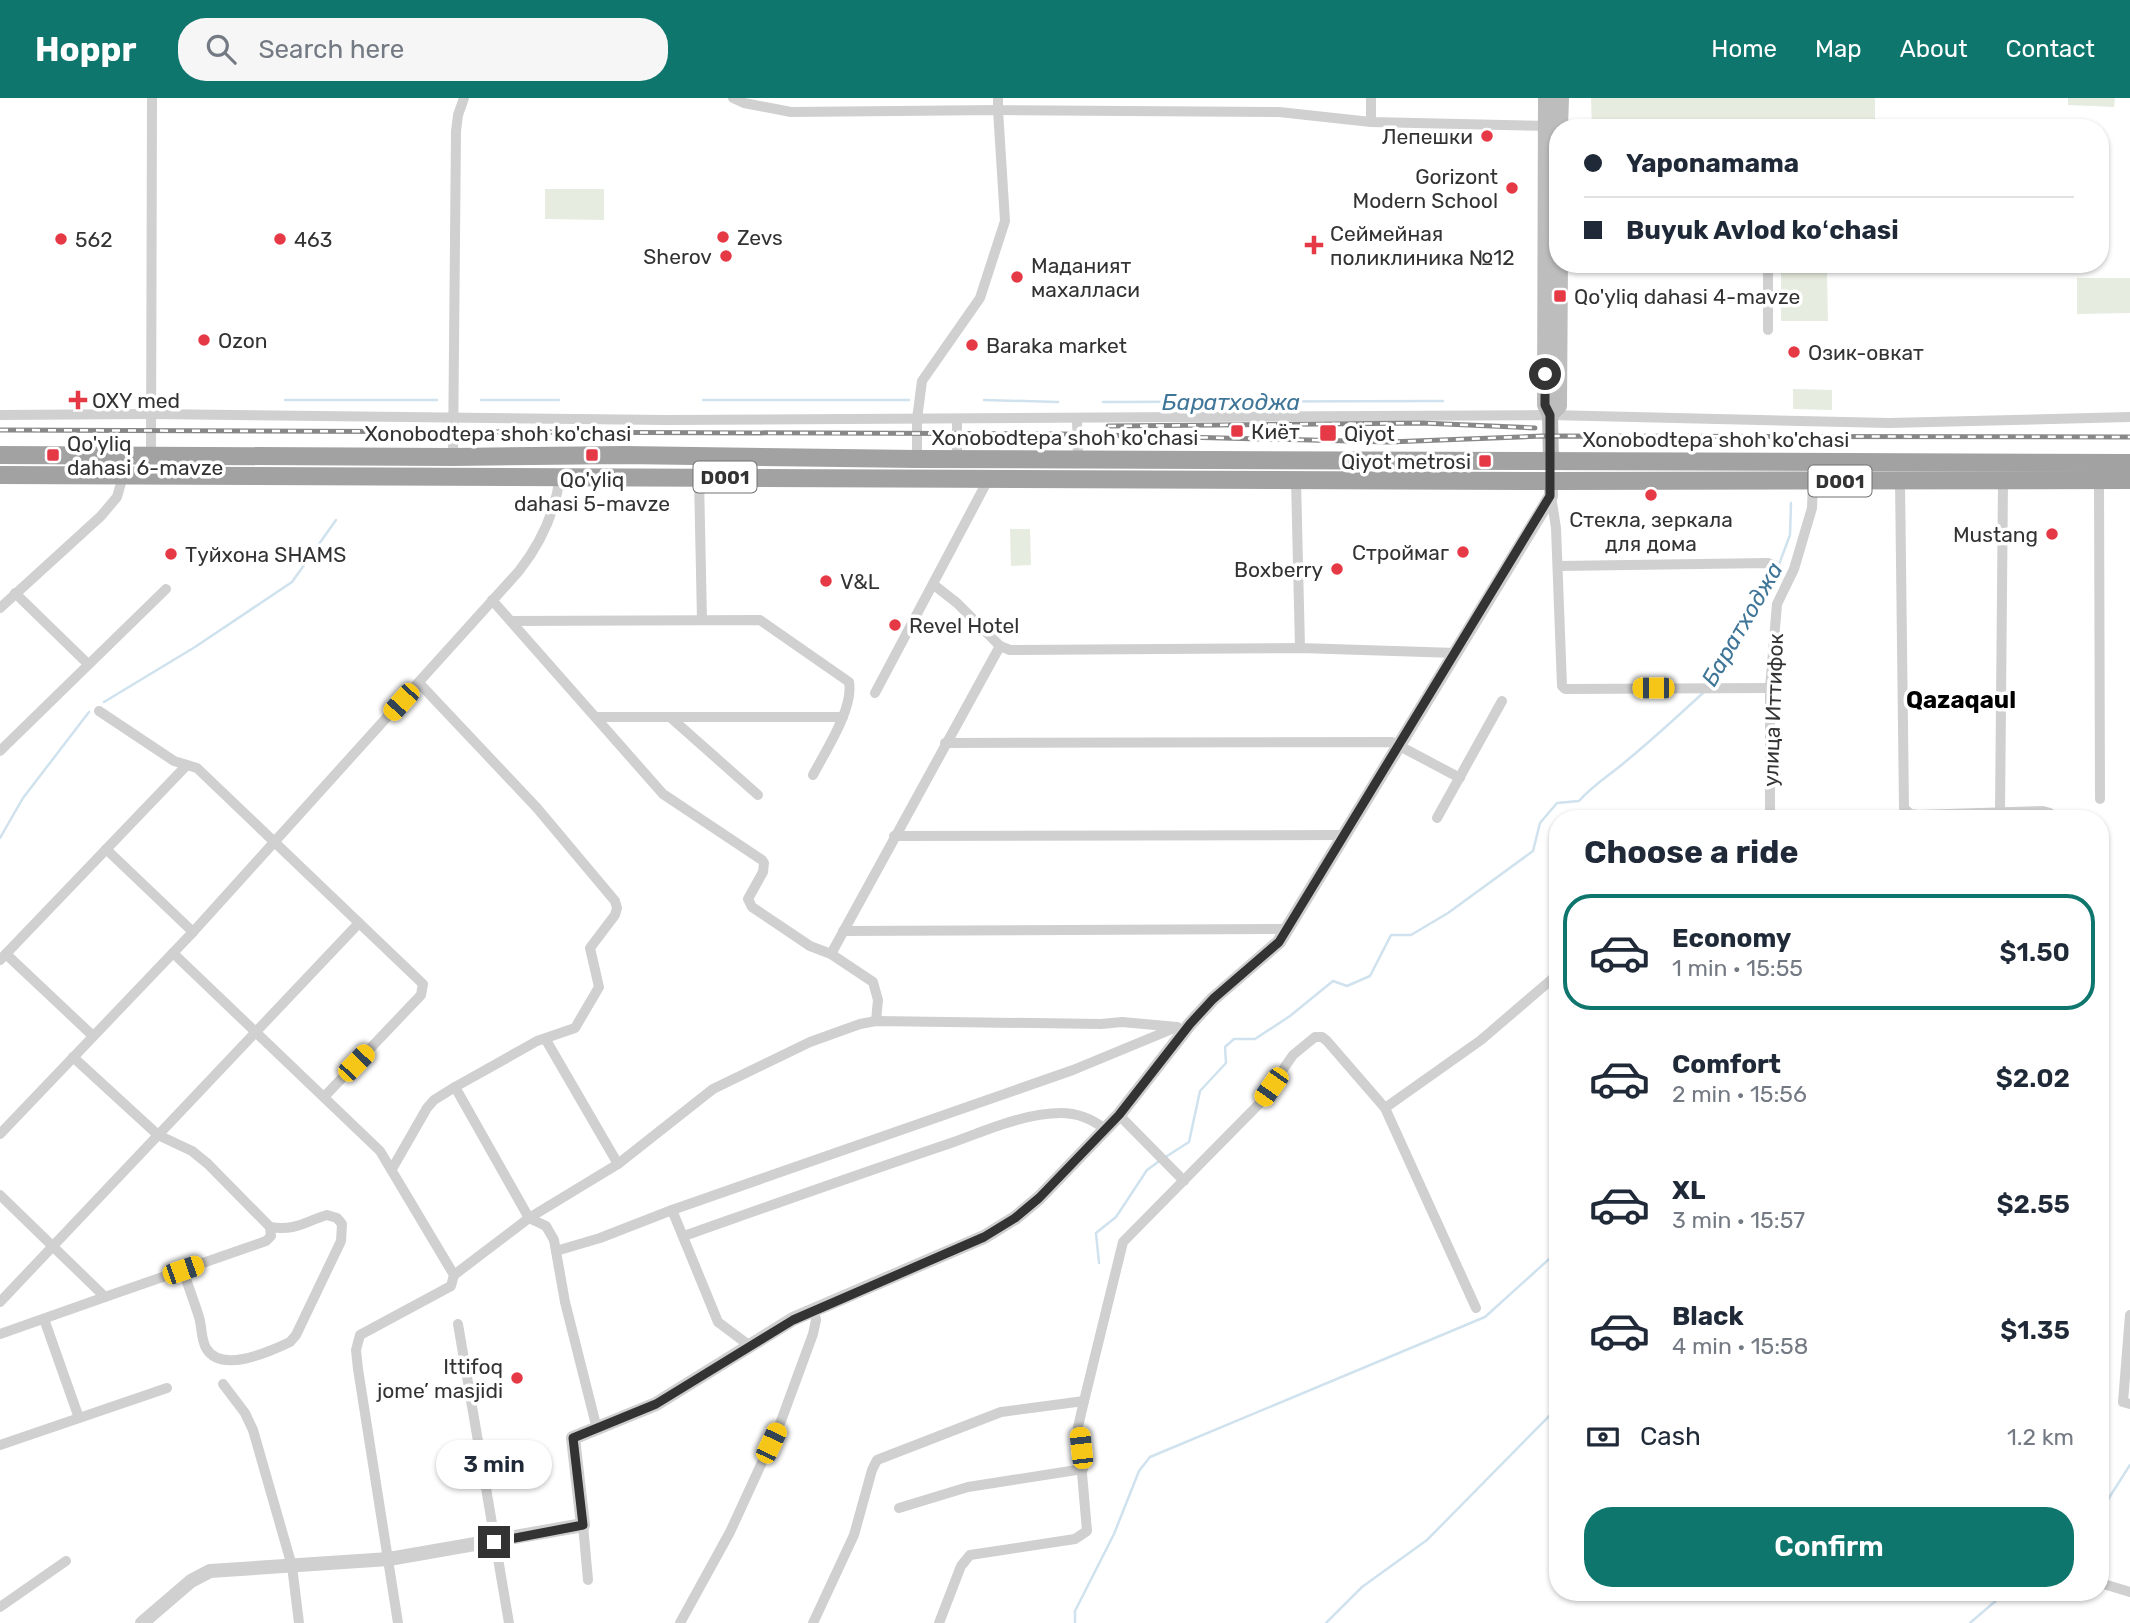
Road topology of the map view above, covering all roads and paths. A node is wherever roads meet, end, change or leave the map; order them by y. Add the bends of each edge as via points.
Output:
1 (152, 98) edge
2 (464, 98) edge
3 (733, 98) edge
4 (1371, 98) edge
5 (1546, 98) edge
6 (1561, 98) edge
7 (998, 104) edge
8 (1554, 119) edge
9 (1557, 119) edge
10 (1371, 122) junction
11 (1549, 126) edge
12 (1550, 273) edge
13 (1560, 273) edge
14 (1768, 273) edge
15 (1768, 330) dead end
16 (150, 414) junction
17 (0, 415) edge
18 (1550, 415) junction
19 (2130, 417) edge
20 (453, 418) junction
21 (917, 419) junction
22 (1077, 419) junction
23 (957, 420) junction
24 (0, 455) edge
25 (151, 456) junction
26 (231, 456) junction
27 (453, 457) junction
28 (957, 458) junction
29 (918, 459) junction
30 (1078, 460) junction
31 (1168, 460) junction
32 (1551, 461) junction
33 (2130, 463) edge
34 (0, 475) edge
35 (123, 476) junction
36 (231, 476) junction
37 (560, 477) junction
38 (699, 478) junction
39 (989, 478) junction
40 (1168, 480) junction
41 (1296, 480) junction
42 (1813, 481) junction
43 (1900, 481) junction
44 (2003, 481) junction
45 (2099, 481) junction
46 (2130, 481) edge
47 (1551, 489) junction
48 (1774, 565) dead end
49 (1558, 566) junction
50 (934, 585) junction
51 (166, 589) dead end
52 (15, 593) junction
53 (492, 600) junction
54 (0, 608) edge
55 (702, 620) junction
56 (511, 621) junction
57 (1000, 646) junction
58 (1300, 648) junction
59 (1456, 653) junction
60 (88, 664) junction
61 (419, 682) junction
62 (1770, 688) junction
63 (875, 693) dead end
64 (1502, 701) dead end
65 (99, 710) dead end
66 (596, 717) junction
67 (670, 717) junction
68 (843, 717) junction
69 (945, 743) junction
70 (1400, 745) junction
71 (0, 751) edge
72 (186, 766) junction
73 (813, 775) dead end
74 (1460, 778) junction
75 (758, 795) dead end
76 (2100, 799) dead end
77 (1770, 810) edge
78 (1905, 810) edge
79 (2000, 810) edge
80 (1437, 818) dead end
81 (1343, 835) junction
82 (894, 836) junction
83 (275, 842) junction
84 (106, 849) junction
85 (359, 923) junction
86 (1286, 929) junction
87 (843, 931) junction
88 (193, 932) junction
89 (173, 953) junction
90 (831, 954) junction
91 (3, 957) edge
92 (1549, 982) edge
93 (876, 1021) junction
94 (1183, 1025) junction
95 (257, 1033) junction
96 (93, 1036) junction
97 (546, 1040) junction
98 (73, 1057) junction
99 (455, 1087) junction
100 (324, 1097) junction
101 (1385, 1108) junction
102 (1119, 1115) junction
103 (1105, 1129) junction
104 (0, 1135) edge
105 (158, 1135) junction
106 (618, 1164) junction
107 (392, 1169) junction
108 (1184, 1181) junction
109 (0, 1195) edge
110 (672, 1210) junction
111 (529, 1218) junction
112 (270, 1227) junction
113 (684, 1236) junction
114 (53, 1246) junction
115 (556, 1251) junction
116 (183, 1270) junction
117 (454, 1275) junction
118 (105, 1297) junction
119 (0, 1302) edge
120 (1476, 1308) dead end
121 (814, 1310) junction
122 (2130, 1315) edge
123 (44, 1318) junction
124 (458, 1324) dead end
125 (0, 1334) edge
126 (750, 1346) junction
127 (223, 1384) dead end
128 (167, 1388) dead end
129 (1084, 1401) junction
130 (2130, 1404) edge
131 (79, 1418) junction
132 (597, 1429) junction
133 (0, 1445) edge
134 (1083, 1469) junction
135 (899, 1508) dead end
136 (583, 1525) junction
137 (494, 1542) junction
138 (389, 1559) junction
139 (66, 1561) dead end
140 (292, 1566) junction
141 (588, 1580) dead end
142 (2109, 1586) edge
143 (2130, 1592) edge
144 (0, 1607) edge
145 (142, 1623) edge
146 (299, 1623) edge
147 (398, 1623) edge
148 (509, 1623) edge
149 (680, 1623) edge
150 (813, 1623) edge
151 (939, 1623) edge

1 - 16 street
2 - 20 street via 456,131
3 - 7 street via 791,113
4 - 10 street
5 - 8 main road
6 - 9 main road
7 - 10 street via 1279,112
7 - 21 street via 1005,221 980,298 922,381
10 - 11 street
12 - 18 main road via 1545,405
13 - 18 main road via 1559,406
14 - 15 street
16 - 17 street
16 - 20 street
16 - 25 street
18 - 19 street via 1889,423
18 - 22 street
18 - 32 main road
20 - 21 street
20 - 27 street
21 - 23 street
21 - 29 street
22 - 23 street
22 - 30 street
23 - 28 street
24 - 25 highway, Xonobodtepa shoh ko'chasi / D001
25 - 26 highway, Xonobodtepa shoh ko'chasi / D001
26 - 27 highway, Xonobodtepa shoh ko'chasi / D001
26 - 36 highway
27 - 29 highway, Xonobodtepa shoh ko'chasi / D001
28 - 29 highway, Xonobodtepa shoh ko'chasi / D001
28 - 30 highway, Xonobodtepa shoh ko'chasi / D001
30 - 31 highway, Xonobodtepa shoh ko'chasi / D001
31 - 32 highway, Xonobodtepa shoh ko'chasi / D001
31 - 40 highway
32 - 33 highway, Xonobodtepa shoh ko'chasi / D001
32 - 47 highway
34 - 35 highway, Xonobodtepa shoh ko'chasi / D001
35 - 36 highway, Xonobodtepa shoh ko'chasi / D001
35 - 52 street via 117,497 102,516
36 - 37 highway, Xonobodtepa shoh ko'chasi / D001
37 - 38 highway, Xonobodtepa shoh ko'chasi / D001
37 - 53 street via 542,538
38 - 39 highway, Xonobodtepa shoh ko'chasi / D001
38 - 55 street
39 - 40 highway, Xonobodtepa shoh ko'chasi / D001
39 - 50 street
40 - 41 highway, Xonobodtepa shoh ko'chasi / D001
41 - 47 highway, Xonobodtepa shoh ko'chasi / D001
41 - 58 street
42 - 43 highway, Xonobodtepa shoh ko'chasi / D001
42 - 47 highway, Xonobodtepa shoh ko'chasi / D001
42 - 62 street, улица Иттифок via 1812,508 1794,569 1777,604
43 - 44 highway, Xonobodtepa shoh ko'chasi / D001
43 - 78 street
44 - 45 highway, Xonobodtepa shoh ko'chasi / D001
44 - 79 street
45 - 46 highway, Xonobodtepa shoh ko'chasi / D001
45 - 76 street
47 - 49 street
47 - 59 street
48 - 49 street
49 - 62 street via 1562,686
50 - 57 street
50 - 63 street
51 - 60 street
52 - 54 street
52 - 60 street
53 - 56 street
53 - 61 street
55 - 56 street
55 - 68 street via 760,620 849,682
56 - 66 street
57 - 58 street via 1010,650
57 - 69 street
58 - 59 street
59 - 70 street
60 - 71 street
61 - 83 street
61 - 97 street via 537,808 615,901 615,915 589,952 600,987 575,1028
62 - 77 street, улица Иттифок
64 - 74 street
65 - 72 street
66 - 67 street
66 - 90 street via 663,793 762,860 763,872 748,899 752,907 810,946
67 - 68 street
67 - 75 street
68 - 73 street
69 - 70 street
69 - 82 street
70 - 74 street
70 - 81 street
72 - 83 street via 197,768
72 - 84 street
74 - 80 street
81 - 82 street
81 - 86 street
82 - 87 street
83 - 85 street
83 - 88 street
84 - 88 street
84 - 91 street
85 - 95 street
85 - 100 street via 423,984 424,991
86 - 87 street
86 - 94 street via 1279,942
87 - 90 street
88 - 89 street
89 - 95 street
89 - 96 street
90 - 93 street via 873,982
91 - 96 street
92 - 101 street via 1481,1040
93 - 94 street
93 - 106 street via 810,1042 712,1089
94 - 102 street
94 - 110 street via 1073,1070
95 - 100 street
95 - 105 street
96 - 98 street
97 - 99 street
97 - 106 street
98 - 104 street
98 - 105 street
99 - 107 street via 427,1108
99 - 111 street
100 - 107 street via 380,1151
101 - 108 street via 1327,1041 1315,1037 1293,1055 1260,1102
101 - 120 street
102 - 103 street
102 - 108 street
103 - 113 street via 1074,1114 1026,1118
103 - 121 street via 1039,1198 1000,1228
105 - 112 street via 200,1157
105 - 114 street
106 - 111 street
107 - 117 street
108 - 129 street via 1123,1242
109 - 114 street
110 - 113 street
110 - 115 street
111 - 115 street via 546,1226
111 - 117 street
112 - 116 street via 266,1241
112 - 116 street via 298,1227 327,1215 342,1224 341,1241 290,1342 241,1360 212,1357
113 - 126 street via 718,1322
114 - 118 street
114 - 119 street
115 - 132 street
116 - 118 street
117 - 138 street via 451,1286 360,1335 356,1350
118 - 123 street
121 - 126 street
121 - 149 street via 813,1334 781,1421 730,1532
122 - 130 street via 2123,1402
123 - 125 street
123 - 131 street
124 - 137 street
126 - 132 street via 656,1404
127 - 140 street via 253,1430
128 - 131 street
129 - 134 street via 1078,1427
129 - 150 street via 1001,1412 877,1461 853,1535
131 - 133 street
132 - 136 street via 573,1438
134 - 135 street via 968,1487
134 - 151 street via 1087,1531 1075,1539 971,1555 961,1566
136 - 137 street
136 - 141 street
137 - 138 street
137 - 148 street
138 - 140 street
138 - 147 street
139 - 144 street
140 - 145 street via 210,1571 191,1581
140 - 146 street
142 - 143 street

